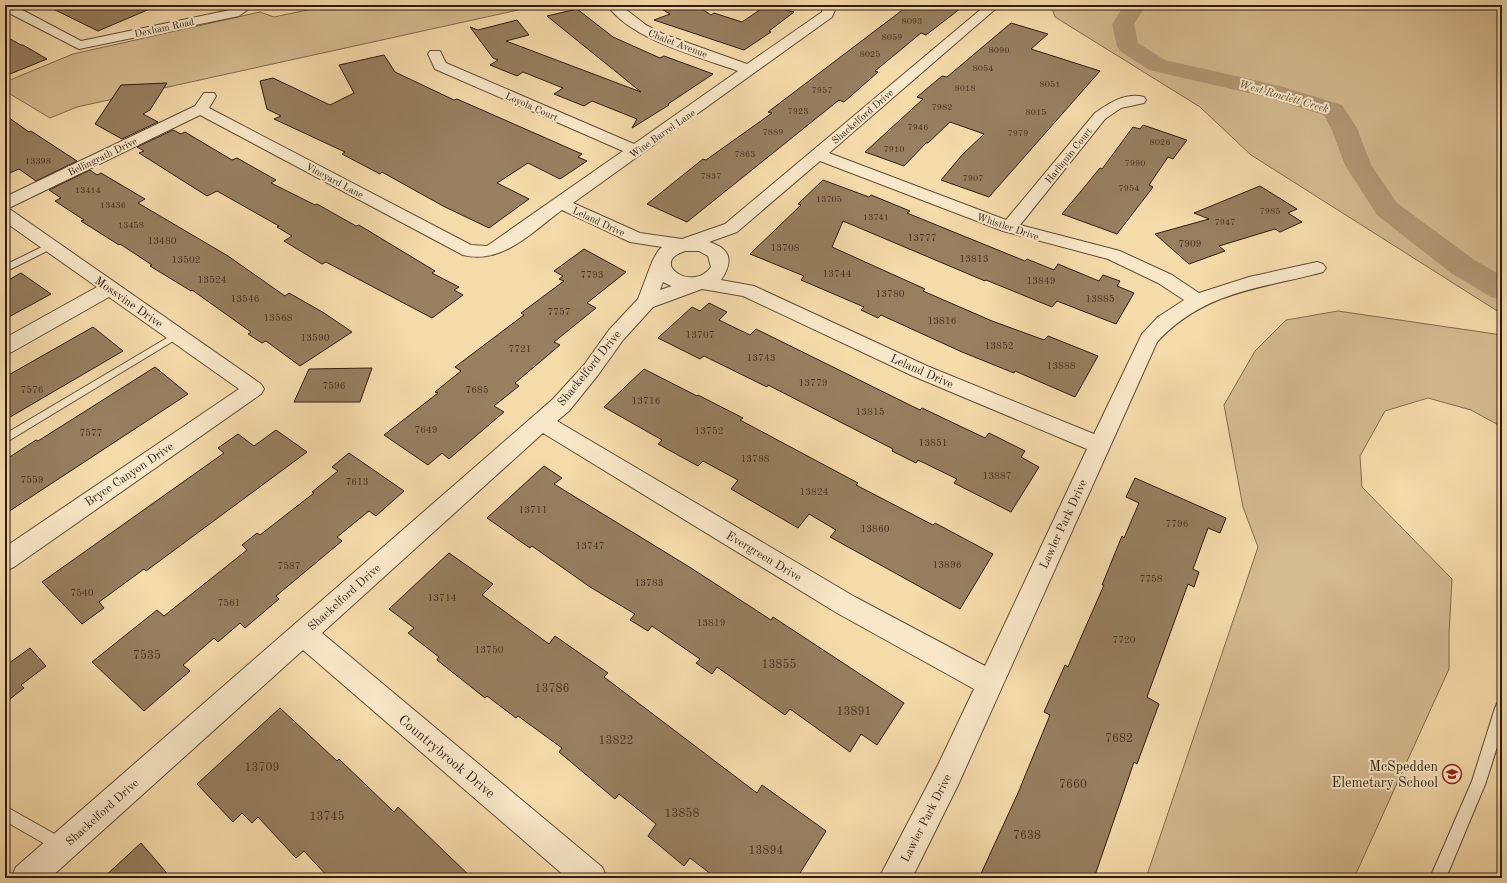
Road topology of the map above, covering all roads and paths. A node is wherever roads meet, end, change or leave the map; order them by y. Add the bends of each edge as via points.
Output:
1 (613, 5) edge
2 (829, 5) edge
3 (994, 5) edge
4 (5, 6) edge
5 (248, 6) edge
6 (435, 54) dead end
7 (750, 70) junction
8 (1139, 100) dead end
9 (204, 102) joint
10 (636, 151) junction
11 (817, 154) junction
12 (5, 203) edge
13 (562, 204) junction
14 (5, 214) edge
15 (1009, 227) junction
16 (731, 228) junction
17 (636, 238) junction
18 (685, 245) junction
19 (50, 246) junction
20 (486, 252) joint
21 (720, 262) junction
22 (660, 265) junction
23 (1317, 268) dead end
24 (5, 269) edge
25 (696, 283) junction
26 (110, 288) junction
27 (747, 290) junction
28 (1197, 300) junction
29 (646, 302) junction
30 (177, 335) junction
31 (5, 347) edge
32 (254, 389) joint
33 (542, 422) junction
34 (5, 439) edge
35 (1099, 445) junction
36 (5, 560) edge
37 (303, 634) junction
38 (990, 683) junction
39 (1502, 708) edge
40 (5, 813) edge
41 (63, 846) junction
42 (27, 878) edge
43 (591, 878) edge
44 (895, 878) edge
45 (1438, 878) edge

1 - 7 street, Chalet Avenue via 621,14 650,34
2 - 7 street, Wine Barrel Lane via 827,14
3 - 11 street, Shackelford Drive
4 - 5 street, Dexham Road via 78,45 234,13
6 - 10 street, Loyola Court via 440,66
7 - 10 street, Wine Barrel Lane
8 - 15 street, Harliquin Court via 1116,104 1100,116
9 - 12 street, Bellingrath Drive
9 - 20 street, Vineyard Lane via 465,249
10 - 13 street, Wine Barrel Lane
11 - 15 street, Whistler Drive
11 - 16 street, Shackelford Drive
13 - 17 street, Leland Drive
13 - 20 street, Wine Barrel Lane via 501,246
14 - 19 street, Mossvine Drive
15 - 28 street, Whistler Drive via 1114,256 1166,279
16 - 18 street, Shackelford Drive
16 - 21 street
17 - 18 street, Leland Drive
17 - 22 street, Leland Drive
18 - 21 street via 708,248 717,254
18 - 22 street via 666,252
19 - 24 lane
19 - 26 street, Mossvine Drive
21 - 25 street via 714,276
21 - 27 street, Leland Drive
22 - 25 street via 662,272 670,279 682,283
22 - 29 street, Shackelford Drive
23 - 28 street, Lawler Park Drive via 1226,290
25 - 27 street, Leland Drive
25 - 29 street, Shackelford Drive
26 - 30 street, Mossvine Drive
26 - 31 street
27 - 35 street, Leland Drive via 920,371
28 - 35 street, Lawler Park Drive via 1164,321 1149,339
29 - 33 street, Shackelford Drive via 616,335 577,388
30 - 32 street, Mossvine Drive
30 - 34 lane
32 - 36 street, Bryce Canyon Drive
33 - 37 street, Shackelford Drive
33 - 38 street, Evergreen Drive via 846,605
35 - 38 street, Lawler Park Drive
37 - 41 street, Shackelford Drive
37 - 43 street, Countrybrook Drive
38 - 44 street, Lawler Park Drive via 941,789
39 - 45 lane via 1479,782
40 - 41 lane
41 - 42 street, Shackelford Drive

